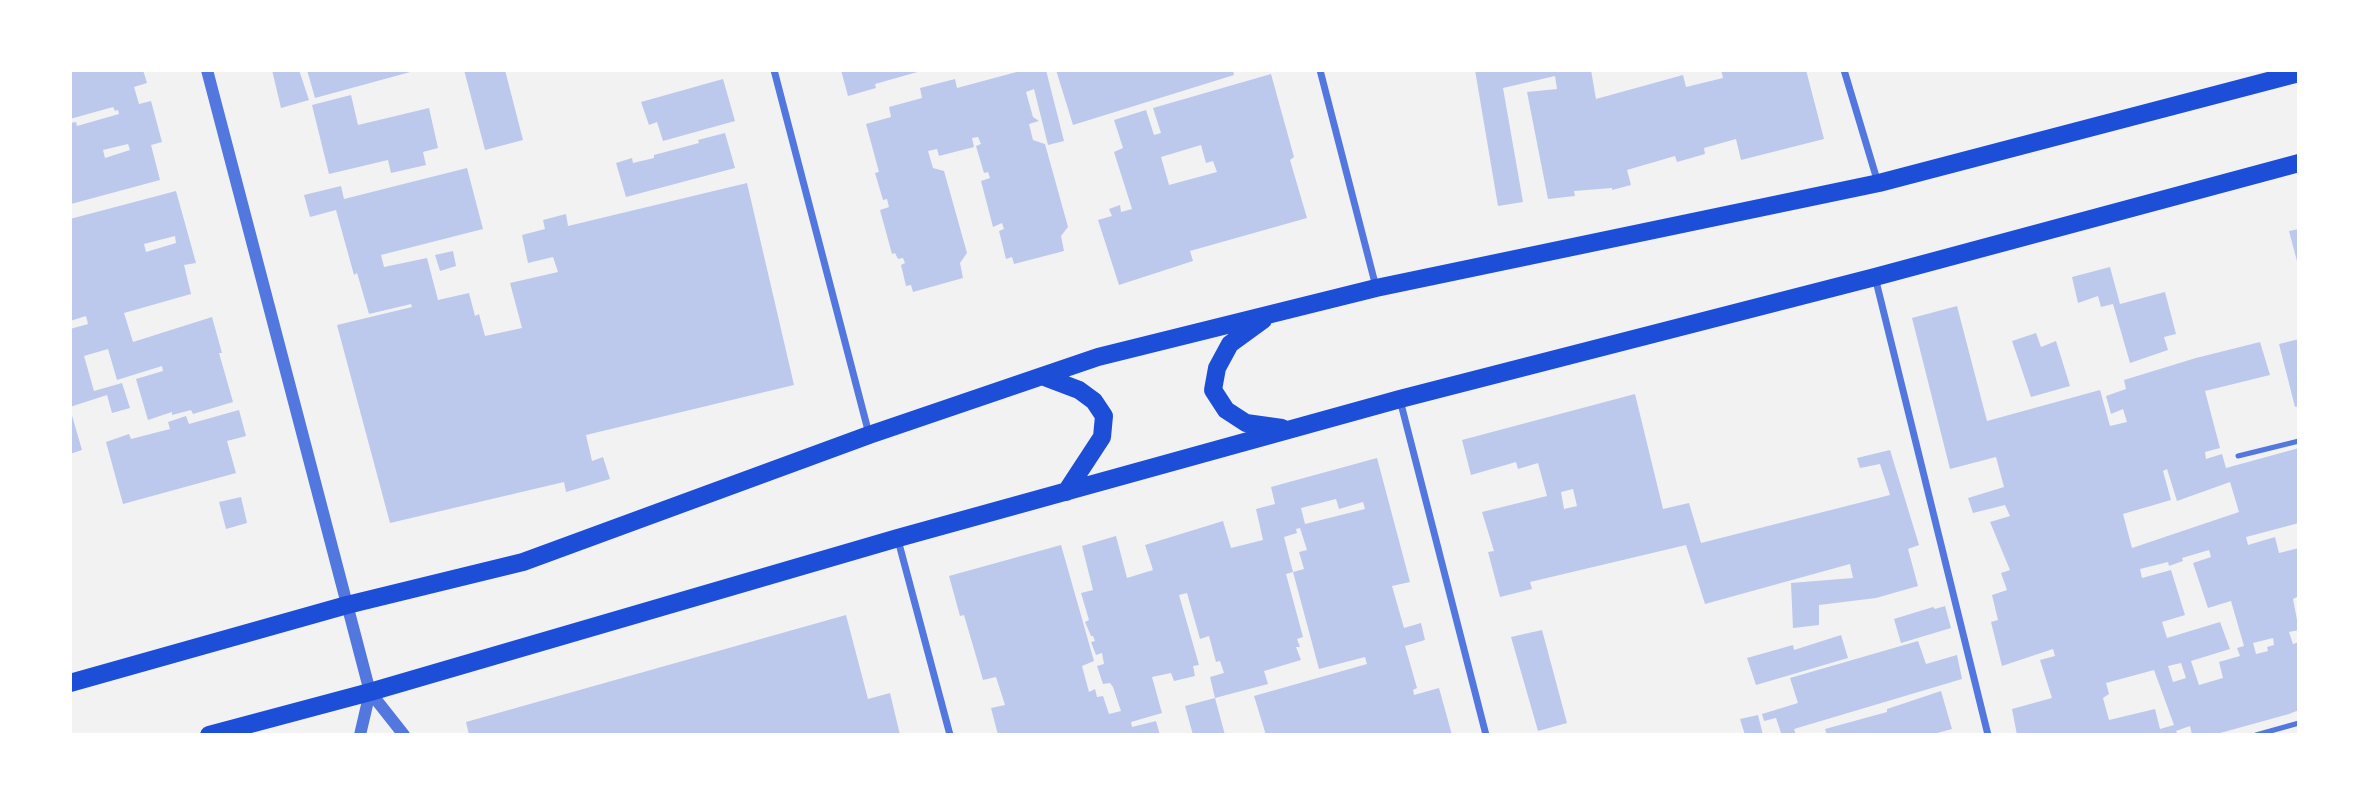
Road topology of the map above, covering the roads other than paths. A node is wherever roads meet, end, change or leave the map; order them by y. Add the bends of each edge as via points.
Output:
1 (207, 70) edge
2 (774, 70) edge
3 (1320, 70) edge
4 (1844, 70) edge
5 (2299, 73) edge
6 (2299, 163) edge
7 (1879, 183) junction
8 (1875, 277) junction
9 (1376, 288) junction
10 (1271, 314) junction
11 (1042, 376) junction
12 (1400, 399) junction
13 (1292, 429) junction
14 (869, 435) junction
15 (2299, 441) edge
16 (2238, 456) dead end
17 (1066, 492) junction
18 (898, 538) junction
19 (347, 605) junction
20 (70, 683) edge
21 (370, 692) junction
22 (2299, 723) edge
23 (209, 735) edge
24 (360, 735) edge
25 (404, 735) edge
26 (950, 735) edge
27 (1486, 735) edge
28 (1988, 735) edge
29 (2256, 735) edge

1 - 19 street
2 - 14 street
3 - 9 street
4 - 7 street
5 - 7 main road
6 - 8 main road
7 - 9 main road
8 - 12 main road
8 - 28 street
9 - 10 main road
10 - 11 main road via 1098,357
10 - 13 main road via 1230,344 1217,368 1213,390 1226,410 1246,424
11 - 14 main road
11 - 17 main road via 1079,390 1104,416 1102,437
12 - 13 main road
12 - 27 street
13 - 17 main road
14 - 19 main road via 523,562
15 - 16 lane
17 - 18 main road
18 - 21 main road
18 - 26 street
19 - 20 main road
19 - 21 street
21 - 23 main road
21 - 24 street
21 - 25 street
22 - 29 lane

